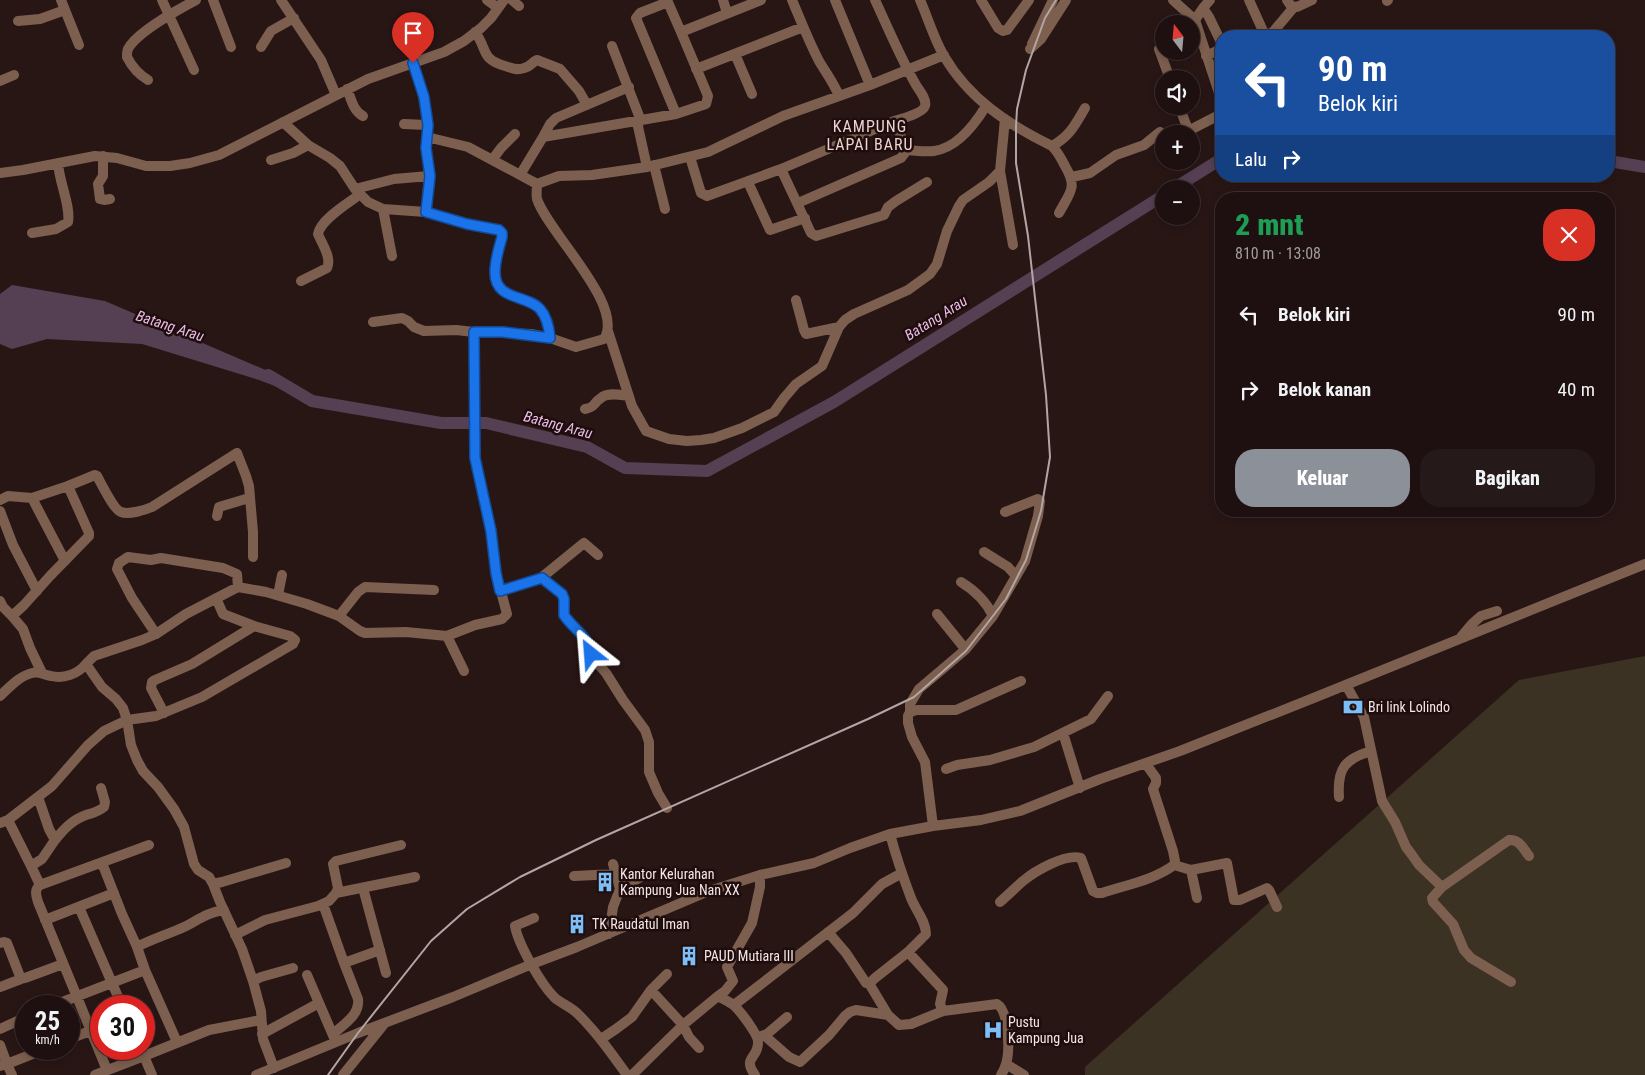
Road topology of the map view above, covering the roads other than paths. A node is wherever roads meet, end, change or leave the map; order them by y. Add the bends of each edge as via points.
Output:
1 (162, 0) edge
2 (196, 0) edge
3 (213, 0) edge
4 (281, 0) edge
5 (487, 0) edge
6 (723, 0) edge
7 (762, 0) edge
8 (792, 0) edge
9 (835, 0) edge
10 (875, 0) edge
11 (920, 0) edge
12 (981, 0) edge
13 (1029, 0) edge
14 (1053, 0) edge
15 (1066, 0) edge
16 (1173, 0) edge
17 (1249, 0) edge
18 (1312, 0) edge
19 (667, 1) edge
20 (65, 4) edge
21 (501, 4) edge
22 (1206, 4) edge
23 (1290, 4) edge
24 (727, 13) junction
25 (168, 15) junction
26 (1190, 15) edge
27 (1198, 15) edge
28 (294, 18) junction
29 (18, 21) dead end
30 (803, 27) junction
31 (1215, 30) edge
32 (1263, 30) edge
33 (1274, 30) edge
34 (476, 32) junction
35 (681, 32) junction
36 (79, 45) dead end
37 (1200, 45) edge
38 (612, 46) dead end
39 (231, 47) dead end
40 (261, 47) dead end
41 (1215, 52) edge
42 (735, 54) junction
43 (944, 55) junction
44 (1206, 56) junction
45 (413, 63) junction
46 (696, 69) junction
47 (194, 70) dead end
48 (907, 70) junction
49 (14, 75) dead end
50 (148, 80) dead end
51 (0, 81) edge
52 (1215, 82) edge
53 (870, 85) junction
54 (629, 86) junction
55 (347, 89) junction
56 (752, 94) dead end
57 (336, 95) junction
58 (839, 96) junction
59 (586, 105) junction
60 (986, 106) junction
61 (1085, 108) dead end
62 (676, 114) junction
63 (1182, 115) edge
64 (363, 116) dead end
65 (1215, 117) edge
66 (1005, 119) junction
67 (639, 121) junction
68 (894, 121) junction
69 (283, 122) junction
70 (404, 124) dead end
71 (428, 125) junction
72 (515, 134) dead end
73 (1155, 136) edge
74 (427, 137) junction
75 (543, 137) junction
76 (308, 145) junction
77 (1052, 146) junction
78 (907, 150) junction
79 (103, 156) junction
80 (690, 157) junction
81 (271, 160) dead end
82 (492, 160) junction
83 (58, 164) junction
84 (651, 166) junction
85 (781, 169) junction
86 (1000, 172) junction
87 (0, 173) edge
88 (520, 175) junction
89 (430, 176) junction
90 (1072, 177) junction
91 (748, 182) junction
92 (927, 182) dead end
93 (537, 184) junction
94 (357, 192) junction
95 (110, 199) dead end
96 (798, 203) junction
97 (384, 209) junction
98 (666, 209) dead end
99 (426, 212) junction
100 (1059, 212) dead end
101 (805, 218) junction
102 (32, 233) dead end
103 (1013, 245) dead end
104 (392, 256) dead end
105 (301, 281) dead end
106 (796, 300) dead end
107 (373, 322) dead end
108 (839, 327) junction
109 (608, 331) junction
110 (474, 332) junction
111 (550, 338) junction
112 (628, 396) junction
113 (585, 409) dead end
114 (68, 486) junction
115 (32, 498) junction
116 (249, 498) junction
117 (0, 500) edge
118 (0, 510) edge
119 (1005, 512) dead end
120 (217, 516) dead end
121 (984, 552) dead end
122 (598, 555) dead end
123 (253, 557) dead end
124 (65, 560) junction
125 (1645, 564) edge
126 (282, 575) dead end
127 (1016, 576) junction
128 (542, 578) junction
129 (961, 582) dead end
130 (238, 587) junction
131 (434, 590) dead end
132 (37, 591) junction
133 (500, 591) junction
134 (278, 595) junction
135 (216, 598) junction
136 (1, 606) edge
137 (1497, 611) dead end
138 (937, 614) dead end
139 (12, 616) junction
140 (339, 616) junction
141 (993, 616) junction
142 (254, 626) junction
143 (156, 634) junction
144 (447, 636) junction
145 (1458, 640) junction
146 (965, 650) junction
147 (86, 664) junction
148 (464, 671) dead end
149 (42, 673) junction
150 (1021, 681) dead end
151 (1346, 685) junction
152 (0, 696) edge
153 (1108, 696) dead end
154 (910, 712) junction
155 (164, 713) junction
156 (128, 720) junction
157 (1063, 733) junction
158 (1371, 751) junction
159 (1146, 764) junction
160 (946, 769) dead end
161 (101, 788) dead end
162 (1080, 788) junction
163 (38, 797) junction
164 (1339, 797) dead end
165 (667, 808) dead end
166 (4, 821) edge
167 (933, 826) junction
168 (890, 834) junction
169 (56, 840) junction
170 (149, 845) dead end
171 (401, 845) dead end
172 (1529, 856) dead end
173 (100, 863) junction
174 (286, 863) dead end
175 (1174, 865) junction
176 (31, 866) junction
177 (1191, 870) junction
178 (902, 873) junction
179 (646, 874) dead end
180 (760, 875) junction
181 (574, 876) dead end
182 (415, 877) dead end
183 (213, 884) junction
184 (40, 885) junction
185 (1442, 887) junction
186 (363, 888) junction
187 (620, 889) junction
188 (114, 893) junction
189 (336, 893) junction
190 (1197, 898) dead end
191 (1000, 902) dead end
192 (324, 904) junction
193 (79, 907) junction
194 (1277, 907) dead end
195 (224, 910) junction
196 (534, 918) dead end
197 (45, 920) junction
198 (828, 932) junction
199 (608, 934) junction
200 (235, 935) junction
201 (0, 943) edge
202 (137, 946) junction
203 (380, 950) junction
204 (908, 952) junction
205 (344, 962) junction
206 (63, 964) junction
207 (532, 964) junction
208 (293, 968) dead end
209 (145, 970) junction
210 (386, 973) dead end
211 (667, 974) dead end
212 (307, 975) dead end
213 (21, 979) junction
214 (253, 981) junction
215 (871, 982) junction
216 (1511, 982) dead end
217 (111, 984) junction
218 (0, 987) edge
219 (651, 990) junction
220 (75, 995) edge
221 (116, 995) edge
222 (80, 996) edge
223 (718, 996) junction
224 (319, 1003) junction
225 (734, 1005) junction
226 (80, 1007) edge
227 (943, 1011) junction
228 (888, 1015) junction
229 (787, 1017) dead end
230 (261, 1020) junction
231 (15, 1022) edge
232 (384, 1023) junction
233 (683, 1025) junction
234 (0, 1029) edge
235 (90, 1031) joint
236 (262, 1034) junction
237 (80, 1035) edge
238 (762, 1036) junction
239 (334, 1038) junction
240 (600, 1039) junction
241 (177, 1042) junction
242 (0, 1045) edge
243 (155, 1048) edge
244 (699, 1048) dead end
245 (17, 1060) edge
246 (103, 1060) edge
247 (127, 1060) edge
248 (146, 1060) edge
249 (1006, 1064) junction
250 (4, 1065) edge
251 (274, 1068) junction
252 (107, 1070) junction
253 (626, 1074) edge
254 (12, 1075) edge
255 (95, 1075) edge
256 (152, 1075) edge
257 (256, 1075) edge
258 (343, 1075) edge
259 (755, 1075) edge
260 (1001, 1075) edge
261 (1024, 1075) edge

1 - 25 street
2 - 25 street
3 - 39 street
4 - 28 street
5 - 21 street
6 - 24 street
7 - 24 street
8 - 30 street
9 - 53 street
10 - 48 street
11 - 43 street
12 - 13 street via 1003,31
14 - 15 street via 1030,49 1041,39
16 - 26 street
17 - 32 street
18 - 23 street via 1297,8
19 - 35 street
19 - 62 street via 636,18
20 - 29 street via 40,19
20 - 36 street
21 - 34 street
22 - 27 street
22 - 31 street
23 - 33 street
24 - 35 street
25 - 47 street
25 - 50 street via 128,49 126,57 129,62 138,74
28 - 40 street via 271,31
28 - 57 street via 321,60
30 - 42 street
30 - 58 street
34 - 45 street via 444,52
34 - 59 street via 490,60 496,64 522,70 537,60 556,66
35 - 46 street
37 - 44 street
38 - 54 street
41 - 44 street
42 - 46 street
42 - 56 street
43 - 48 street
43 - 60 street via 967,87
44 - 52 street
45 - 55 street
45 - 71 street via 424,97
46 - 62 street via 708,96 707,102
48 - 53 street
48 - 68 street via 924,99 925,107 914,115
49 - 51 street
53 - 58 street
54 - 59 street
54 - 67 street
55 - 57 street
55 - 64 street via 358,114
57 - 69 street
58 - 80 street via 783,116 708,152
59 - 75 street via 556,118
60 - 66 street
60 - 78 street via 974,124 952,145 933,151
61 - 77 street via 1072,131
62 - 67 street
63 - 65 street via 1189,129
66 - 77 street
66 - 86 street
67 - 75 street
67 - 84 street
68 - 78 street
68 - 85 street
69 - 76 street
69 - 79 street via 219,155 190,163 146,166
70 - 71 street
71 - 74 street
72 - 82 street
73 - 90 street via 1144,145 1116,155 1090,173
74 - 82 street via 468,147
74 - 89 street
75 - 88 street
76 - 81 street
76 - 94 street via 340,166
77 - 90 street
78 - 96 street via 902,158
79 - 83 street
79 - 95 street via 104,175 98,184 100,199
80 - 84 street
80 - 91 street via 704,196
82 - 88 street
83 - 87 street
83 - 102 street via 68,222 56,229
84 - 93 street via 592,175 559,176
84 - 98 street
85 - 91 street
85 - 96 street
86 - 103 street
86 - 108 street via 963,200 930,274 908,290 854,314
88 - 93 street
89 - 94 street via 394,179
89 - 99 street
90 - 100 street via 1073,184
91 - 101 street via 770,230
92 - 101 street via 896,201 884,215 824,234 814,235
93 - 109 street via 540,206 575,255 600,299
94 - 97 street via 368,202
94 - 105 street via 319,230 329,259 327,268
96 - 101 street
97 - 99 street
97 - 104 street
99 - 111 street via 502,233 495,272 497,282 510,295 539,308 548,323
106 - 108 street via 806,334
107 - 110 street via 402,318 424,331
108 - 112 street via 822,366 796,384 774,412 714,438 687,441 646,431
109 - 111 street via 600,342 576,347
109 - 112 street
110 - 111 street
110 - 133 street via 475,458
112 - 113 street via 606,395 593,407
114 - 115 street
114 - 116 street via 95,475 118,511 143,510 237,453 246,476
114 - 124 street via 88,536
115 - 117 street via 8,496
115 - 124 street
116 - 120 street via 219,507
116 - 123 street
118 - 132 street via 13,545
119 - 127 street via 1038,499 1040,502 1025,561
121 - 127 street
122 - 128 street via 584,543
124 - 132 street
125 - 145 street
126 - 134 street
127 - 141 street
128 - 133 street
128 - 165 street via 562,594 564,615 586,639 592,657 645,730 649,772
129 - 141 street via 982,599
130 - 134 street
130 - 135 street
130 - 143 street via 237,574 223,568 161,558 128,557 119,563 117,569
131 - 140 street via 365,587
132 - 139 street
133 - 144 street via 506,617
134 - 140 street
135 - 142 street via 223,614
135 - 143 street
136 - 139 street
137 - 145 street via 1481,616
138 - 146 street
139 - 149 street via 23,629
140 - 144 street via 365,633
141 - 146 street
142 - 155 street via 192,664 152,682 151,688
142 - 155 street via 295,640 210,693
143 - 147 street via 94,656
144 - 148 street
145 - 151 street
146 - 154 street via 918,690 910,704
147 - 149 street via 66,676
147 - 156 street via 102,687 120,703
149 - 152 street via 24,676
150 - 154 street via 956,710
151 - 158 street via 1364,717
151 - 159 street
153 - 157 street via 1091,719
154 - 167 street via 908,723 912,738 925,762
155 - 156 street
156 - 163 street via 96,736 52,786
156 - 183 street via 137,760 174,809 184,827 194,864
157 - 160 street via 1013,754
157 - 162 street
158 - 164 street via 1353,757 1346,764 1339,778
158 - 185 street via 1382,801 1412,856
159 - 162 street
159 - 175 street via 1156,778 1153,789 1173,851
161 - 169 street via 104,807 76,819
162 - 167 street via 1020,811
163 - 166 street
163 - 169 street
166 - 176 street
167 - 168 street
168 - 178 street
168 - 180 street via 814,863
169 - 176 street
170 - 173 street
171 - 189 street via 336,861 333,864 338,888
172 - 185 street via 1518,842 1509,840
173 - 184 street
173 - 188 street
174 - 183 street
175 - 177 street
175 - 191 street via 1155,875 1097,893 1081,858 1067,857 1034,873
176 - 184 street
177 - 190 street
177 - 194 street via 1227,863 1234,900 1267,888
178 - 198 street via 882,884
178 - 204 street via 926,929 926,934
179 - 187 street
180 - 199 street via 709,891
180 - 223 street via 752,923 727,967 733,981
181 - 187 street via 615,869
182 - 186 street
183 - 195 street
184 - 197 street via 36,888 36,895
185 - 216 street via 1432,898 1433,902 1453,924 1466,952 1476,962
186 - 189 street
186 - 203 street
187 - 199 street
188 - 193 street
188 - 202 street
189 - 192 street
192 - 200 street via 265,920
192 - 205 street
193 - 197 street
193 - 217 street
195 - 200 street
195 - 202 street via 207,914
196 - 207 street via 515,926 522,948
197 - 206 street
198 - 215 street via 866,983
198 - 225 street
199 - 207 street
200 - 214 street
201 - 213 street via 7,943
202 - 209 street
203 - 205 street
203 - 210 street
204 - 215 street
204 - 227 street via 943,990 940,1004
205 - 239 street via 358,999 358,1009
206 - 213 street
206 - 220 street
207 - 232 street
207 - 240 street via 555,997 573,1008
208 - 214 street
209 - 217 street
209 - 241 street
211 - 219 street
212 - 224 street
213 - 218 street
214 - 230 street
215 - 228 street
217 - 221 street
217 - 222 street
219 - 233 street
219 - 240 street via 632,1017
223 - 225 street
223 - 233 street
224 - 236 street
224 - 239 street
225 - 238 street
226 - 235 street
227 - 228 street via 904,1025 896,1024
227 - 249 street via 1000,1006 1008,1037
228 - 238 street via 850,1012 800,1062
229 - 238 street
230 - 236 street
230 - 241 street via 223,1026
231 - 234 street
232 - 239 street
232 - 258 street
233 - 244 street
233 - 253 street
235 - 237 street
236 - 251 street
238 - 259 street via 749,1064
239 - 251 street
240 - 253 street
241 - 243 street
242 - 250 street
245 - 250 street
246 - 252 street
247 - 252 street
248 - 256 street
249 - 260 street
249 - 261 street
250 - 254 street
251 - 257 street
252 - 255 street

